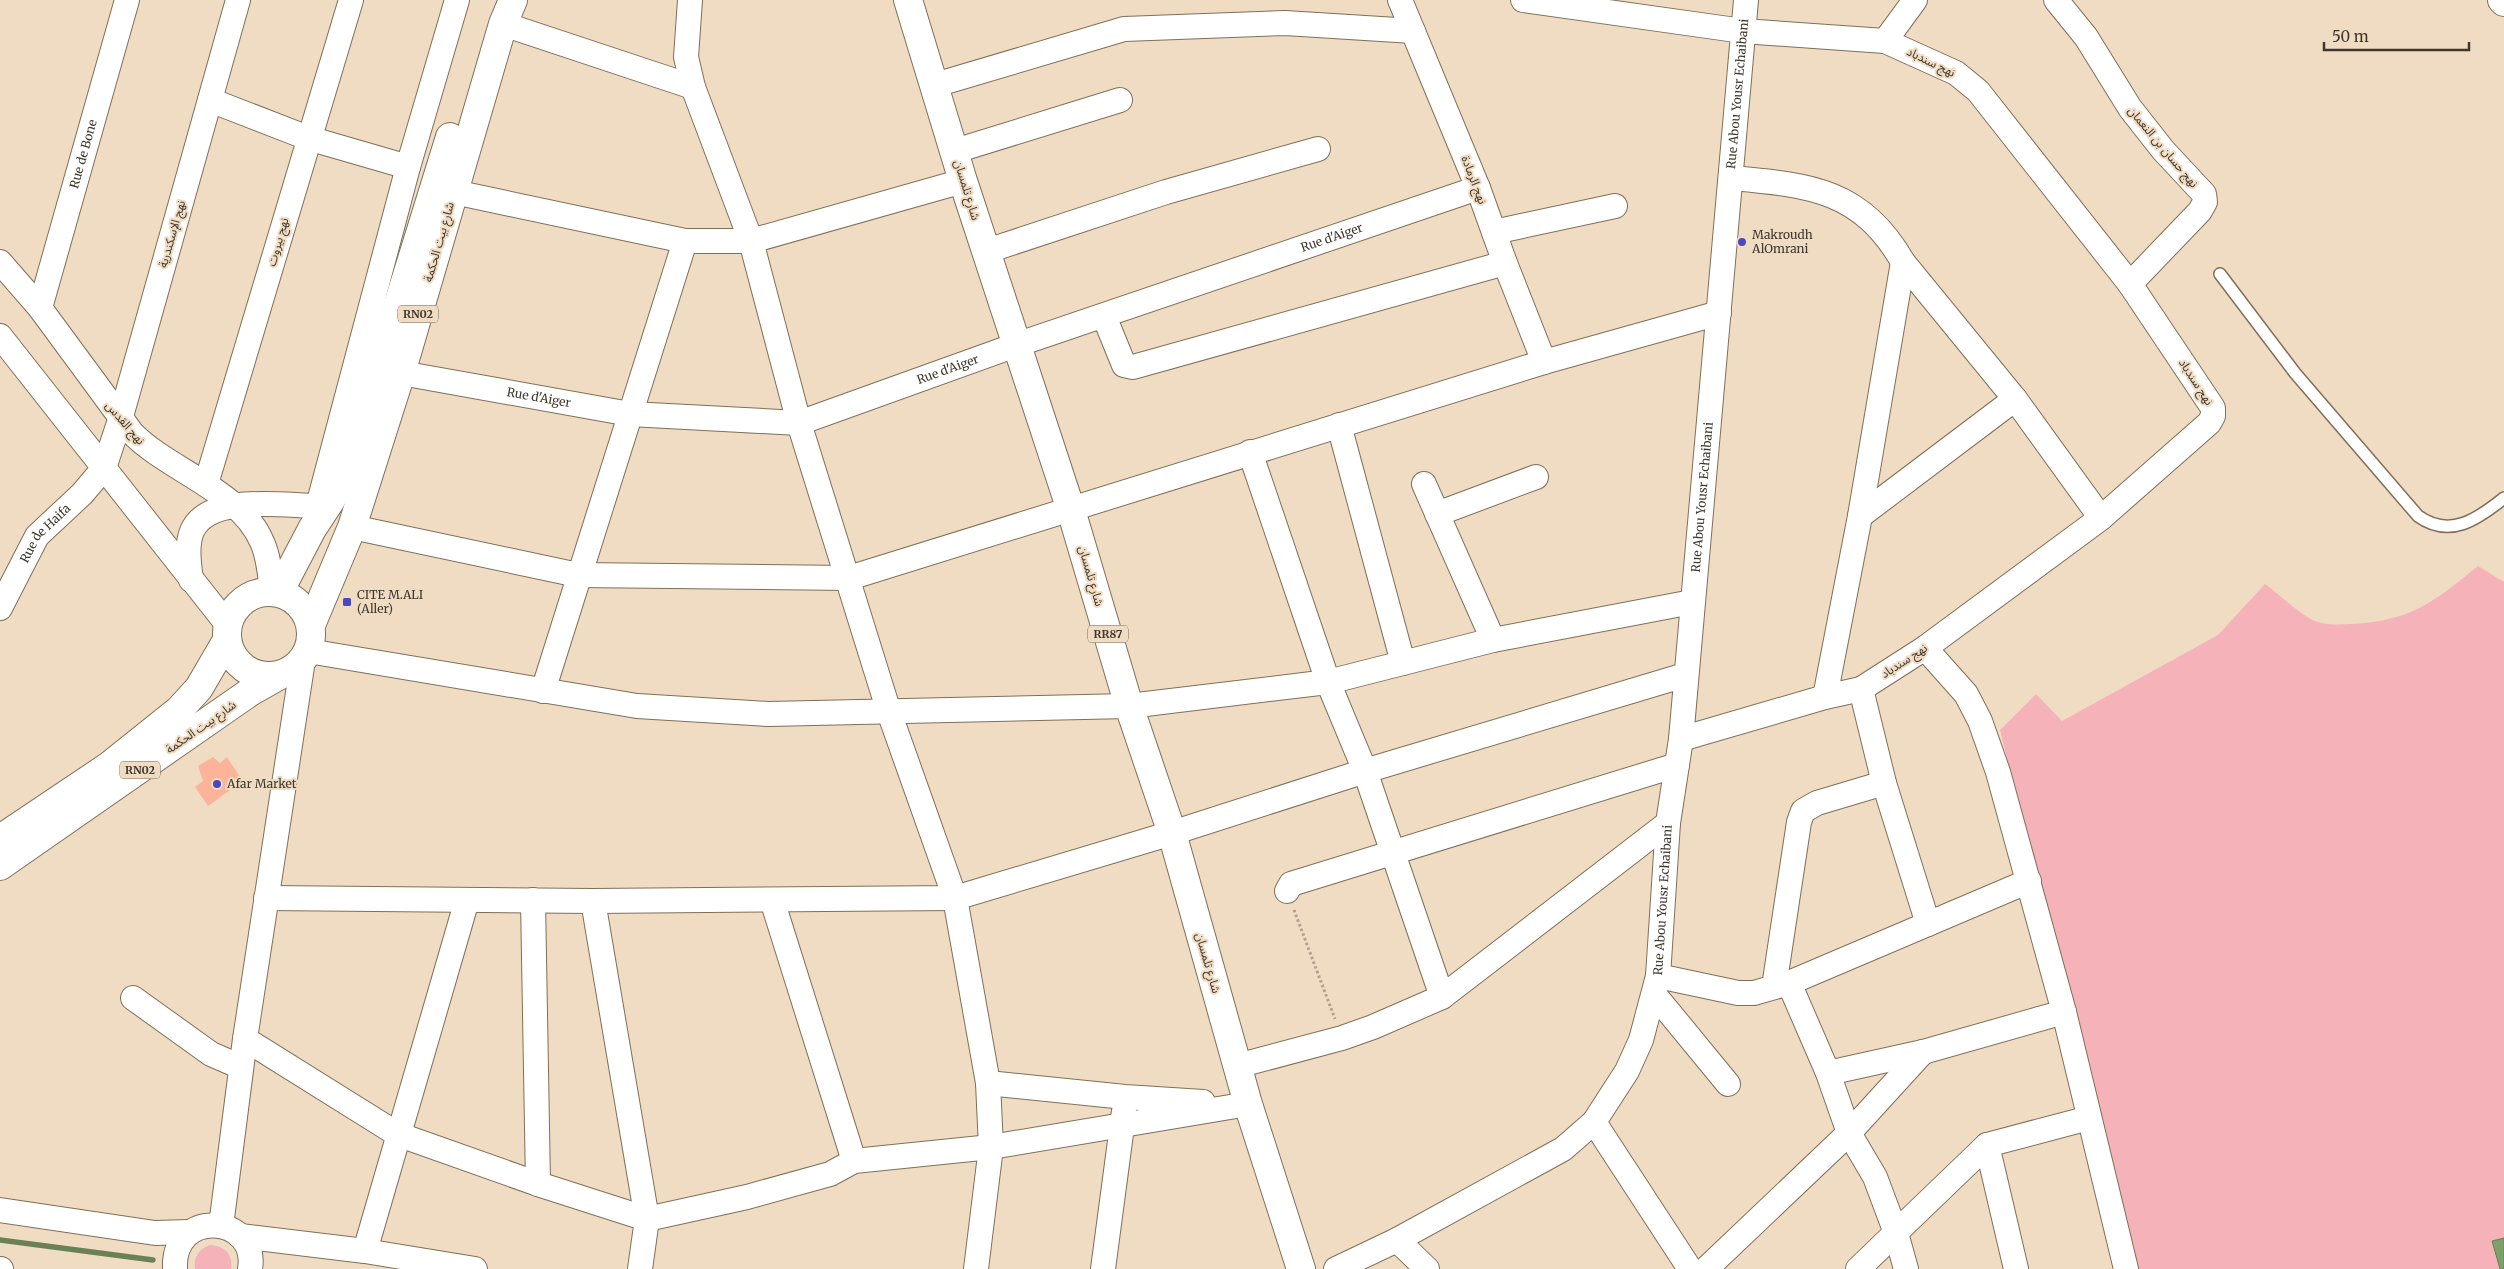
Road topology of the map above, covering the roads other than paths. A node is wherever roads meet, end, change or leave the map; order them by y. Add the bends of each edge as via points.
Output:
1 (127, 0) edge
2 (238, 0) edge
3 (351, 0) edge
4 (457, 0) edge
5 (690, 0) edge
6 (909, 0) edge
7 (1400, 0) edge
8 (1523, 0) edge
9 (1746, 0) edge
10 (1915, 0) edge
11 (2056, 0) edge
12 (504, 8) edge
13 (1413, 31) junction
14 (1742, 31) junction
15 (1886, 41) junction
16 (935, 85) junction
17 (693, 87) junction
18 (210, 100) junction
19 (1120, 100) dead end
20 (308, 138) junction
21 (1318, 150) dead end
22 (955, 151) junction
23 (408, 168) junction
24 (1732, 178) junction
25 (963, 181) junction
26 (1478, 188) junction
27 (454, 192) junction
28 (1615, 206) dead end
29 (1494, 232) junction
30 (685, 241) junction
31 (751, 241) junction
32 (987, 251) junction
33 (0, 262) edge
34 (1903, 262) junction
35 (1505, 263) junction
36 (2220, 274) dead end
37 (2130, 284) junction
38 (40, 308) junction
39 (1719, 313) junction
40 (1104, 316) junction
41 (0, 336) edge
42 (1016, 346) junction
43 (1544, 362) junction
44 (402, 373) junction
45 (2015, 399) junction
46 (630, 414) junction
47 (120, 420) junction
48 (799, 423) junction
49 (1339, 425) junction
50 (1250, 452) junction
51 (104, 468) junction
52 (1536, 477) dead end
53 (206, 484) junction
54 (1424, 484) dead end
55 (2504, 498) edge
56 (233, 504) junction
57 (1071, 510) junction
58 (1437, 514) junction
59 (1860, 516) junction
60 (315, 518) junction
61 (2101, 518) junction
62 (352, 527) junction
63 (578, 575) junction
64 (849, 578) junction
65 (191, 580) junction
66 (276, 591) junction
67 (1692, 602) junction
68 (0, 608) edge
69 (311, 625) junction
70 (227, 632) junction
71 (1493, 640) junction
72 (1925, 648) junction
73 (297, 662) junction
74 (1404, 663) junction
75 (1685, 675) junction
76 (1328, 682) junction
77 (1861, 689) junction
78 (543, 691) junction
79 (1825, 697) junction
80 (1129, 706) junction
81 (889, 712) junction
82 (1681, 739) junction
83 (1677, 764) junction
84 (1365, 771) junction
85 (1884, 783) junction
86 (1668, 823) junction
87 (1172, 833) junction
88 (0, 839) edge
89 (1391, 852) junction
90 (0, 866) edge
91 (2029, 881) junction
92 (1287, 891) road end
93 (266, 898) junction
94 (955, 898) junction
95 (466, 900) junction
96 (533, 900) junction
97 (772, 900) junction
98 (594, 901) junction
99 (1928, 924) junction
100 (1656, 985) junction
101 (1782, 985) junction
102 (1442, 997) junction
103 (133, 998) dead end
104 (2064, 1012) junction
105 (245, 1039) junction
106 (1923, 1052) junction
107 (1237, 1066) junction
108 (241, 1067) junction
109 (1828, 1073) junction
110 (988, 1083) junction
111 (1728, 1084) dead end
112 (1125, 1097) junction
113 (1248, 1104) junction
114 (2089, 1118) junction
115 (1594, 1122) junction
116 (1124, 1124) junction
117 (1849, 1133) junction
118 (397, 1134) junction
119 (1987, 1145) junction
120 (991, 1147) junction
121 (854, 1161) junction
122 (538, 1184) junction
123 (0, 1210) edge
124 (647, 1219) junction
125 (231, 1231) junction
126 (190, 1232) junction
127 (1896, 1233) junction
128 (1397, 1240) junction
129 (364, 1251) junction
130 (175, 1269) edge
131 (250, 1269) edge
132 (474, 1269) edge
133 (640, 1269) edge
134 (976, 1269) edge
135 (1103, 1269) edge
136 (1301, 1269) edge
137 (1336, 1269) edge
138 (1428, 1269) edge
139 (1690, 1269) edge
140 (1706, 1269) edge
141 (1858, 1269) edge
142 (1906, 1269) edge
143 (2016, 1269) edge
144 (2126, 1269) edge

1 - 38 street, Rue de Bone
2 - 18 street, نهج الإسكندرية
3 - 20 street, نهج بيروت
4 - 23 street
5 - 17 street via 686,57
6 - 16 main road, شارع تلمسان / RR87
7 - 13 street, نهج الرمادة
8 - 14 street, نهج سندباد
9 - 14 street, Rue Abou Yousr Echaibani
10 - 15 street
11 - 37 street, نهج حسان بن النعمان via 2086,37 2130,108 2204,194 2205,202 2200,211
12 - 17 street
12 - 27 main road, شارع بيت الحكمة / RN02
12 - 60 main road, شارع بيت الحكمة / RN02 via 346,472 332,500
13 - 16 street via 1286,23 1124,29
13 - 26 street, نهج الرمادة
14 - 15 street, نهج سندباد
14 - 24 street, Rue Abou Yousr Echaibani
15 - 37 street, نهج سندباد via 1956,73 1978,91
16 - 22 main road, شارع تلمسان / RR87
17 - 31 street
18 - 20 street
18 - 47 street, نهج الإسكندرية
19 - 22 street
20 - 23 street
20 - 53 street, نهج بيروت
21 - 32 street via 1166,192
22 - 25 main road, شارع تلمسان / RR87
23 - 60 street
24 - 34 street via 1788,183 1829,194 1864,212 1891,242
24 - 39 street, Rue Abou Yousr Echaibani
25 - 31 street
25 - 32 main road, شارع تلمسان / RR87
26 - 29 street, نهج الرمادة
26 - 40 street, Rue d'Aiger
27 - 30 street
27 - 44 main road, شارع بيت الحكمة / RN02
28 - 29 street
29 - 35 street, نهج الرمادة
30 - 31 street
30 - 46 street
31 - 48 street
32 - 42 main road, شارع تلمسان / RR87
33 - 38 street, نهج القدس
34 - 45 street
34 - 59 street
35 - 40 street via 1133,367 1124,365 1119,357
35 - 43 street, نهج الرمادة
36 - 55 lane via 2295,373 2418,516 2430,525 2450,526 2477,519
37 - 61 street, نهج سندباد via 2210,400 2213,416
38 - 47 street, نهج القدس
39 - 43 street
39 - 67 street, Rue Abou Yousr Echaibani
40 - 42 street, Rue d'Aiger
41 - 51 street
42 - 48 street, Rue d'Aiger
42 - 57 main road, شارع تلمسان / RR87
43 - 49 street
44 - 46 street, Rue d'Aiger
44 - 62 main road, شارع بيت الحكمة / RN02
45 - 59 street
45 - 61 street
46 - 48 street, Rue d'Aiger
46 - 63 street
47 - 51 street, نهج الإسكندرية
47 - 53 street, نهج القدس via 144,445
48 - 64 street
49 - 50 street
49 - 74 street
50 - 57 street
50 - 76 street
51 - 65 street
51 - 68 street, Rue de Haifa via 82,494 37,536
52 - 58 street
53 - 56 street, نهج القدس
54 - 58 street
56 - 60 street
56 - 65 street via 209,513 192,531 188,558
56 - 66 street, نهج القدس via 263,542
57 - 64 street
57 - 80 main road, شارع تلمسان / RR87
58 - 71 street
59 - 79 street
60 - 66 main road, شارع بيت الحكمة / RN02
61 - 72 street, نهج سندباد
62 - 63 street
62 - 69 main road, شارع بيت الحكمة / RN02
63 - 64 street
63 - 78 street
64 - 81 street
65 - 70 street
66 - 69 main road via 294,598 305,610
66 - 70 main road, شارع بيت الحكمة / RN02 via 252,594 236,606
67 - 71 street
67 - 75 street, Rue Abou Yousr Echaibani
69 - 73 main road, شارع بيت الحكمة / RN02 via 312,639
70 - 73 main road via 231,654 252,673 266,676
70 - 88 main road, شارع بيت الحكمة / RN02 via 199,688 179,710 109,766
71 - 74 street
72 - 77 street, نهج سندباد
72 - 91 street via 1966,694 1980,720
73 - 78 street
73 - 90 main road, شارع بيت الحكمة / RN02
73 - 93 street
74 - 76 street
75 - 82 street, Rue Abou Yousr Echaibani
75 - 84 street
76 - 80 street
76 - 84 street
77 - 79 street, نهج سندباد
77 - 85 street
78 - 81 street via 637,706 750,713
79 - 82 street, نهج سندباد
80 - 81 street
80 - 87 main road, شارع تلمسان / RR87
81 - 94 street
82 - 83 street, Rue Abou Yousr Echaibani
83 - 86 street, Rue Abou Yousr Echaibani
83 - 89 street
84 - 87 street
84 - 89 street
85 - 99 street
85 - 101 street via 1817,803 1803,811 1799,822
86 - 100 street, Rue Abou Yousr Echaibani
86 - 102 street
87 - 94 street
87 - 107 main road, شارع تلمسان / RR87
89 - 92 street via 1291,884
89 - 102 street
91 - 99 street
91 - 104 street
93 - 95 street
93 - 105 street
94 - 97 street
94 - 110 street
95 - 96 street
95 - 118 street
96 - 98 street
96 - 122 street
97 - 98 street
97 - 121 street
98 - 124 street
99 - 101 street
100 - 101 street via 1738,993 1754,993
100 - 111 street
100 - 115 street, Rue Abou Yousr Echaibani via 1627,1071
101 - 109 street
102 - 107 street via 1342,1038
103 - 108 street via 211,1054
104 - 106 street
104 - 114 street
105 - 108 street
105 - 118 street
106 - 109 street
106 - 117 street
107 - 113 main road, شارع تلمسان / RR87
108 - 125 street
109 - 117 street
110 - 112 street
110 - 120 street
112 - 113 street
112 - 116 street
113 - 116 street
113 - 136 main road, شارع تلمسان / RR87
114 - 119 street
114 - 144 street
115 - 128 street, Rue Abou Yousr Echaibani via 1564,1148
115 - 139 street
116 - 120 street
116 - 135 street
117 - 127 street via 1875,1178
117 - 140 street
118 - 122 street
118 - 129 street
119 - 127 street
119 - 143 street
120 - 121 street
120 - 134 street
121 - 124 street via 821,1176 747,1197
122 - 124 street
123 - 126 street via 155,1233
124 - 133 street
125 - 126 street via 200,1227
125 - 129 street
125 - 131 street via 250,1256
126 - 130 street via 177,1248
127 - 141 street
127 - 142 street
128 - 137 street, Rue Abou Yousr Echaibani
128 - 138 street
129 - 132 street

